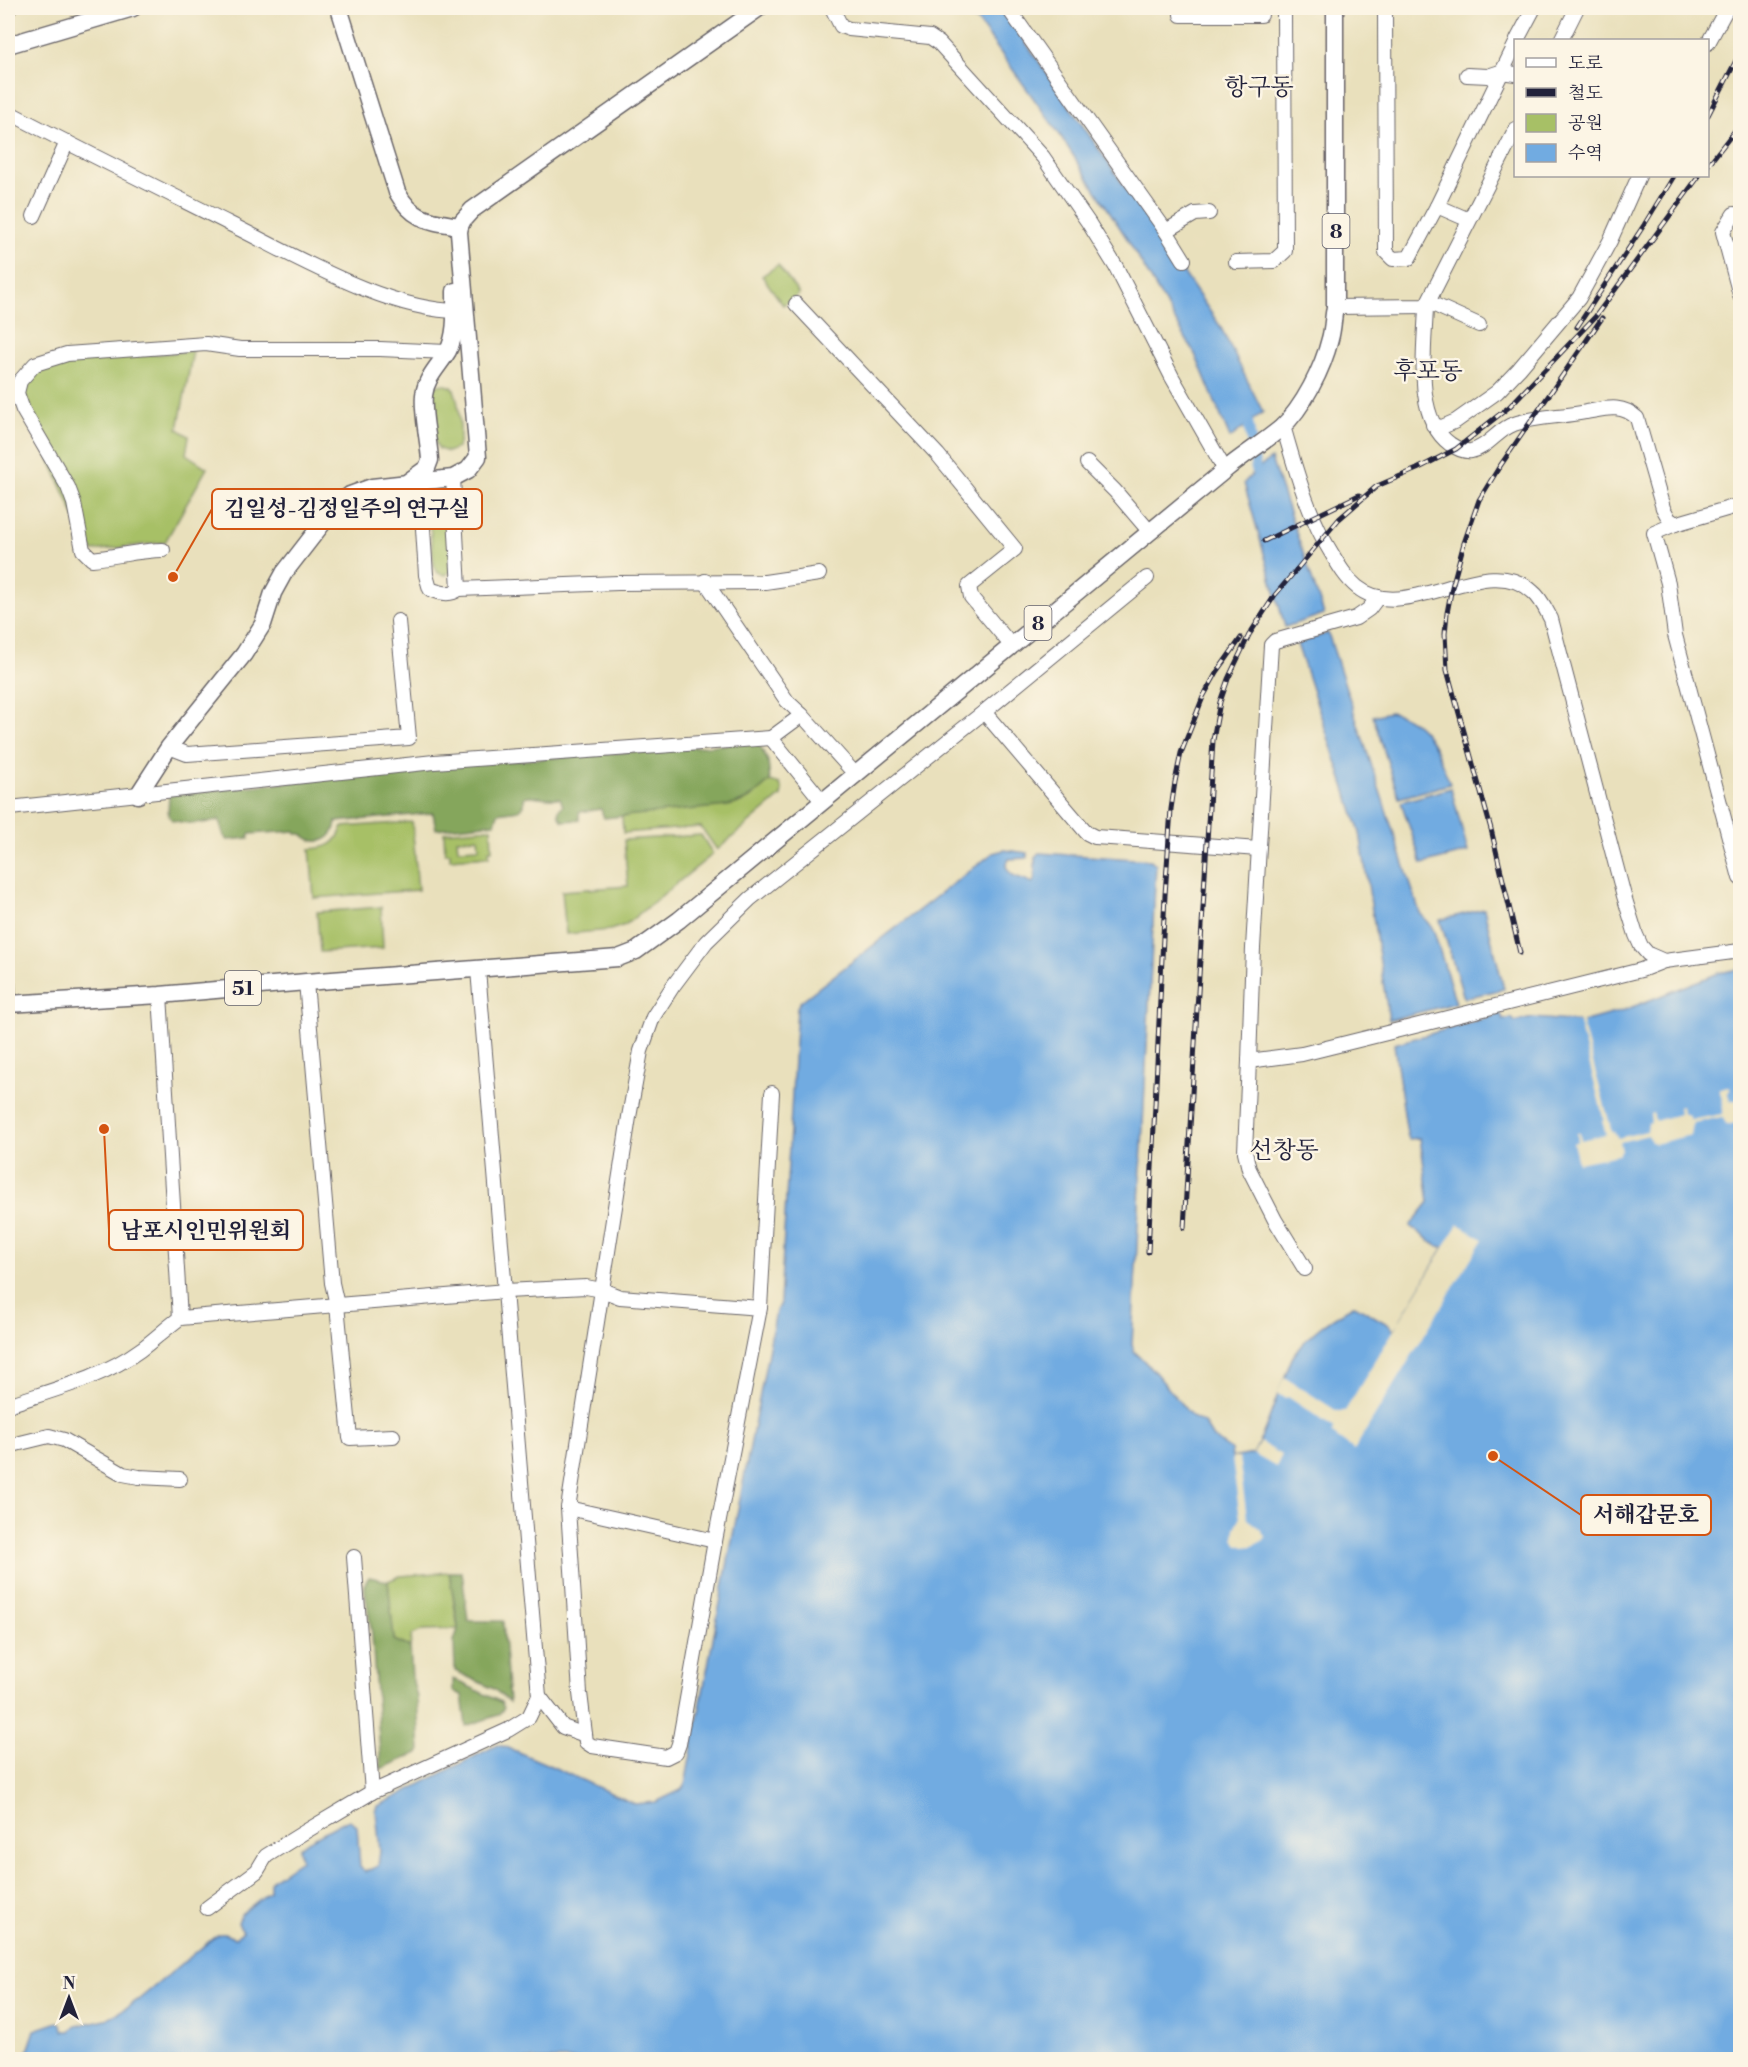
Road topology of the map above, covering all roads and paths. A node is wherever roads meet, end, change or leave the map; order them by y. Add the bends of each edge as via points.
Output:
1 (133, 8) edge
2 (339, 8) edge
3 (759, 8) edge
4 (832, 8) edge
5 (1008, 8) edge
6 (1181, 8) edge
7 (1284, 8) edge
8 (1335, 8) edge
9 (1385, 8) edge
10 (1534, 8) edge
11 (1577, 8) edge
12 (1726, 8) edge
13 (1261, 15) dead end
14 (1518, 39) edge
15 (1562, 39) edge
16 (1709, 39) edge
17 (8, 45) edge
18 (1514, 46) edge
19 (1500, 72) junction
20 (1514, 74) edge
21 (1467, 75) dead end
22 (8, 112) edge
23 (1514, 131) edge
24 (67, 142) junction
25 (1503, 154) junction
26 (1514, 160) edge
27 (1639, 177) edge
28 (1437, 206) junction
29 (1209, 213) dead end
30 (1734, 214) dead end
31 (34, 216) dead end
32 (1469, 220) junction
33 (459, 229) junction
34 (1166, 231) junction
35 (1184, 260) dead end
36 (1236, 262) dead end
37 (1740, 295) edge
38 (796, 304) dead end
39 (1427, 304) junction
40 (1335, 307) junction
41 (460, 311) junction
42 (1479, 325) dead end
43 (447, 352) junction
44 (1433, 425) junction
45 (1277, 431) junction
46 (1087, 463) dead end
47 (1232, 465) junction
48 (453, 478) junction
49 (413, 483) junction
50 (1740, 505) edge
51 (1675, 524) junction
52 (1150, 532) junction
53 (163, 550) dead end
54 (819, 574) dead end
55 (1147, 578) dead end
56 (705, 581) junction
57 (459, 589) junction
58 (1378, 597) junction
59 (398, 621) dead end
60 (1011, 645) junction
61 (984, 712) junction
62 (802, 715) junction
63 (771, 738) junction
64 (169, 747) junction
65 (856, 775) junction
66 (839, 788) joint
67 (138, 795) junction
68 (822, 801) junction
69 (8, 810) edge
70 (1258, 849) junction
71 (1740, 878) edge
72 (1740, 951) edge
73 (1664, 961) junction
74 (478, 970) junction
75 (8, 981) edge
76 (306, 982) junction
77 (160, 995) junction
78 (8, 1004) edge
79 (1249, 1061) junction
80 (772, 1093) dead end
81 (1305, 1269) dead end
82 (602, 1290) junction
83 (506, 1291) junction
84 (337, 1305) junction
85 (760, 1308) junction
86 (180, 1318) junction
87 (8, 1405) edge
88 (393, 1436) dead end
89 (8, 1446) edge
90 (180, 1479) dead end
91 (567, 1508) junction
92 (715, 1541) junction
93 (354, 1557) dead end
94 (539, 1696) junction
95 (585, 1735) junction
96 (372, 1792) junction
97 (207, 1908) dead end

1 - 17 main road
2 - 33 main road via 397,192 410,211 420,217
3 - 33 main road via 472,210
4 - 47 street via 840,26 849,30 930,37 939,42 1043,157 1116,267 1172,377
5 - 34 street
6 - 13 street via 1181,15
7 - 36 street via 1285,251 1274,261
8 - 40 main road, 8
9 - 28 street via 1386,252 1393,259 1409,258
10 - 14 street
11 - 15 street
12 - 16 street
18 - 19 street
19 - 20 street
19 - 21 street
19 - 28 street
22 - 24 street
23 - 25 street
24 - 31 street
24 - 41 street via 330,274 393,299
25 - 26 street
25 - 32 street
27 - 44 street via 1579,298 1497,392 1456,421 1442,427
28 - 32 street
29 - 34 street via 1195,214
30 - 37 street via 1723,232
32 - 39 street
33 - 41 main road
34 - 35 street
38 - 60 street via 938,455 1016,549 969,586 971,597
39 - 40 street
39 - 42 street
39 - 44 street via 1425,396
40 - 45 main road, 8 via 1330,339 1317,375 1301,403
41 - 43 main road
41 - 48 main road via 478,457 468,470
43 - 49 main road via 431,373 423,396 430,460
43 - 53 street via 240,349 206,344 68,354 35,364 20,381 17,393 68,487 83,550 92,559
44 - 51 street via 1456,449 1472,451 1512,424 1607,408 1629,411 1637,418 1663,508
45 - 47 main road, 8
45 - 58 street via 1323,539 1339,566 1356,586
46 - 52 street
47 - 52 main road, 8
48 - 49 main road
48 - 57 street
49 - 57 street via 430,590 441,594
49 - 64 main road via 372,488 350,495 336,506 284,573 263,624 244,654
50 - 51 street
51 - 71 street via 1654,533 1668,583 1675,635
52 - 60 main road, 8
54 - 56 street via 765,582
55 - 61 street
56 - 57 street
56 - 62 street via 787,701
58 - 70 street via 1356,618 1271,645
58 - 73 street via 1409,597 1503,578 1534,592 1551,618 1636,935 1648,954
59 - 64 street via 409,738 187,754
60 - 65 main road, 8
61 - 70 street via 1087,833 1095,837
61 - 82 street via 750,899 706,942 673,986 653,1017 641,1052
62 - 63 street
62 - 65 street
63 - 67 street via 434,762
63 - 68 street
64 - 67 main road
65 - 66 main road, 8
66 - 68 main road, 51
67 - 69 street
68 - 74 main road, 51 via 636,951 618,958
70 - 79 street
72 - 73 street
73 - 79 street via 1302,1054
74 - 76 main road, 51
74 - 83 street
75 - 78 street
76 - 77 main road, 51
76 - 84 street
77 - 78 main road, 51
77 - 86 street
79 - 81 street via 1245,1152 1249,1169
80 - 85 street
82 - 83 street via 586,1287
82 - 85 street via 620,1298
82 - 91 street
83 - 84 street
83 - 94 street
84 - 86 street
84 - 88 street via 350,1438
85 - 92 street
86 - 87 street via 140,1350 109,1368
89 - 90 street via 49,1436 64,1440 123,1474
91 - 92 street
91 - 95 street
92 - 95 street via 676,1752 657,1758 592,1746
93 - 96 street
94 - 95 street via 563,1727
94 - 96 street via 529,1717
96 - 97 street via 267,1856 257,1871

